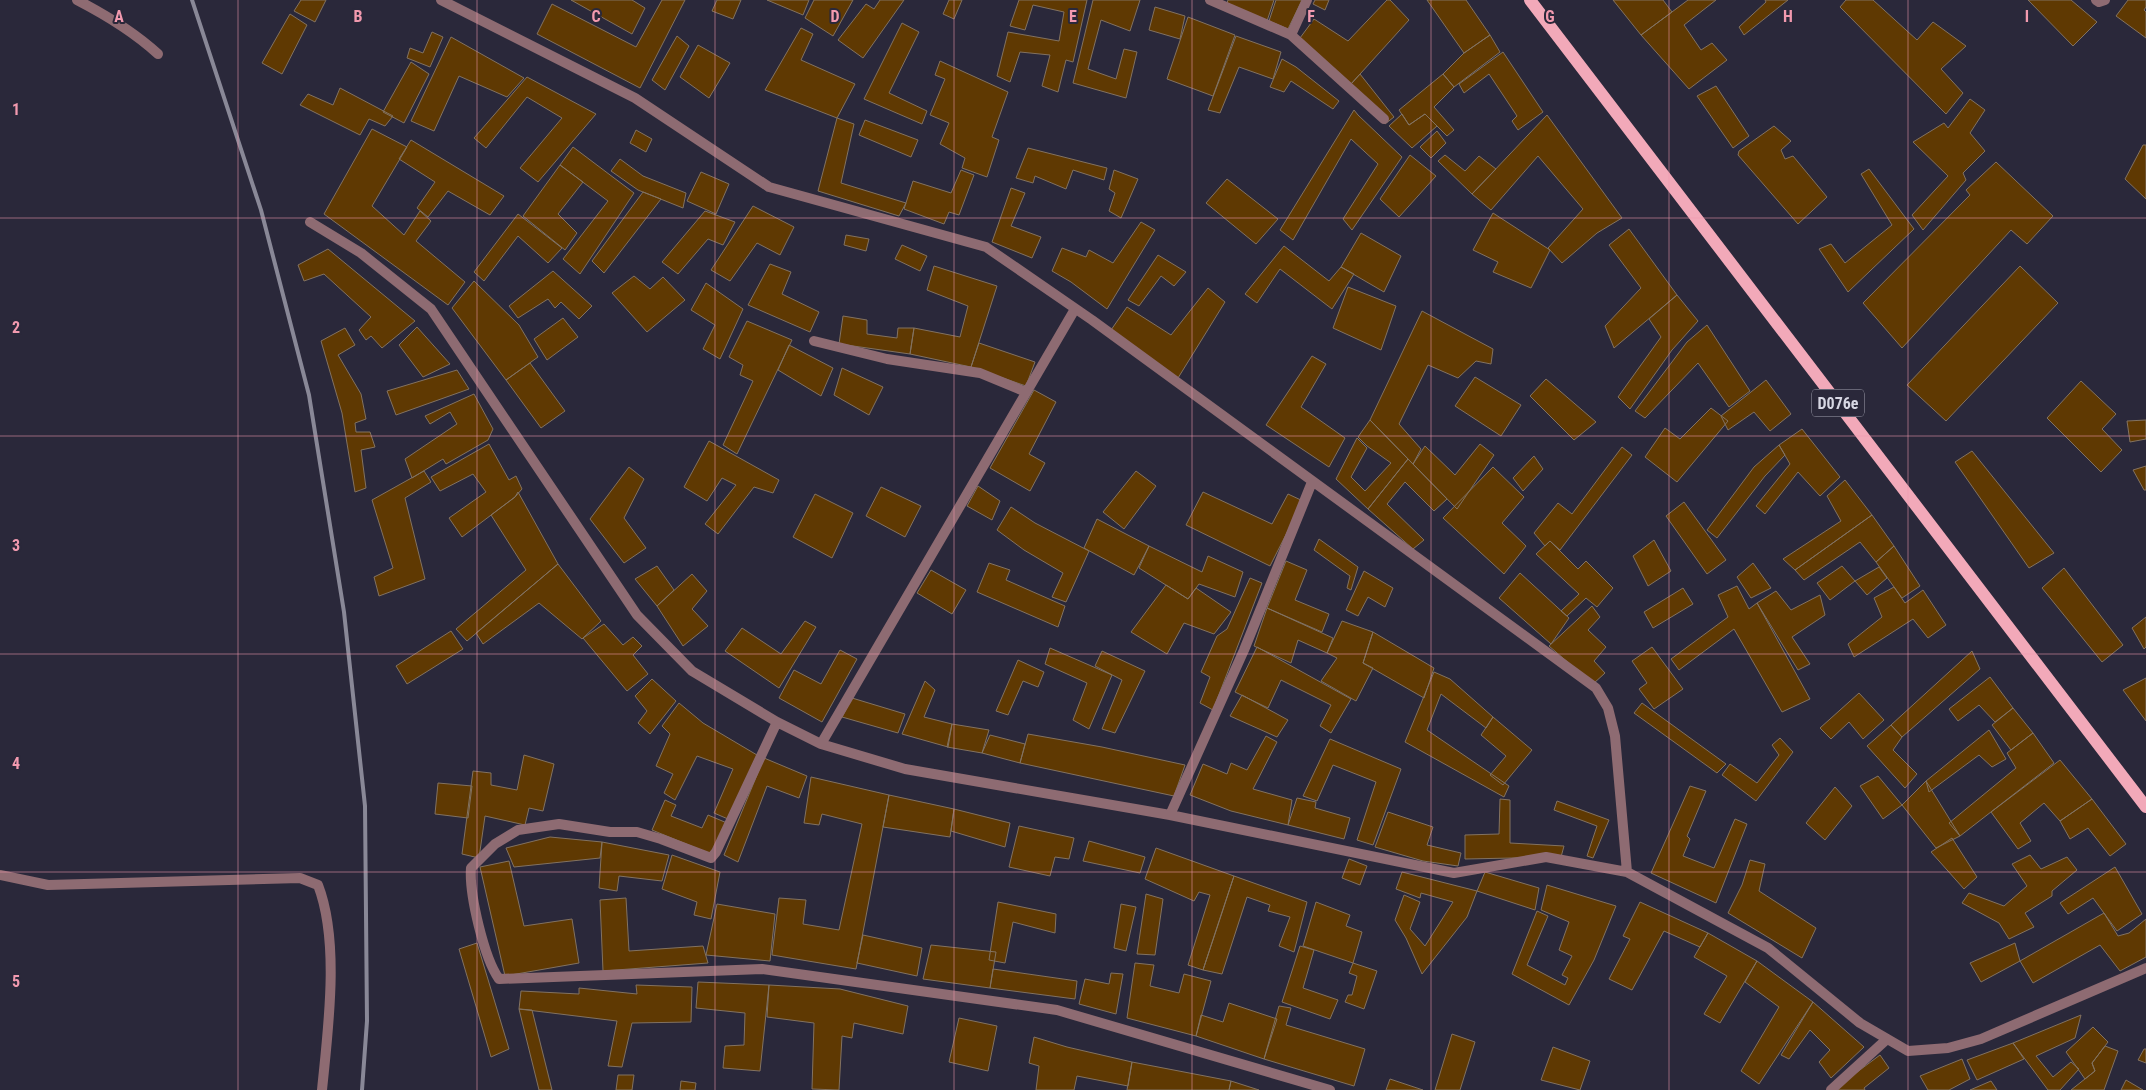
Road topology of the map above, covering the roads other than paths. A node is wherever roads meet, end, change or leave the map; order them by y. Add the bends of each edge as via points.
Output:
1 (77, 0) edge
2 (442, 0) edge
3 (1210, 0) edge
4 (1307, 0) edge
5 (1530, 0) edge
6 (2096, 0) edge
7 (2105, 0) edge
8 (1291, 35) junction
9 (158, 54) dead end
10 (1384, 119) dead end
11 (310, 222) dead end
12 (1075, 309) junction
13 (814, 341) dead end
14 (1026, 392) junction
15 (1312, 482) junction
16 (777, 722) junction
17 (821, 744) junction
18 (2146, 807) edge
19 (1170, 815) junction
20 (1627, 872) junction
21 (0, 875) edge
22 (2146, 968) edge
23 (1887, 1039) junction
24 (322, 1090) edge
25 (1330, 1090) edge
26 (1831, 1090) edge

1 - 9 street via 125,28
2 - 12 street via 635,98 769,187 986,247
3 - 8 street
4 - 8 street
5 - 18 main road, D076e
6 - 7 street
8 - 10 street
11 - 16 street via 361,253 431,309 637,615 692,671
12 - 14 street
12 - 15 street
13 - 14 street via 887,360 980,373
14 - 17 street
15 - 19 street via 1244,650
15 - 20 street via 1596,688 1608,708 1616,736
16 - 17 street
16 - 25 street via 711,858 637,832 610,832 560,824 518,830 495,844 471,868 470,883 488,958 498,979 762,969 1058,1010
17 - 19 street via 904,769
19 - 20 street via 1454,873 1546,857
20 - 23 street via 1768,948 1860,1023
21 - 24 street via 48,885 300,878 318,885 326,905 329,929 330,1004
22 - 23 street via 1981,1040 1948,1048 1908,1051
23 - 26 street

